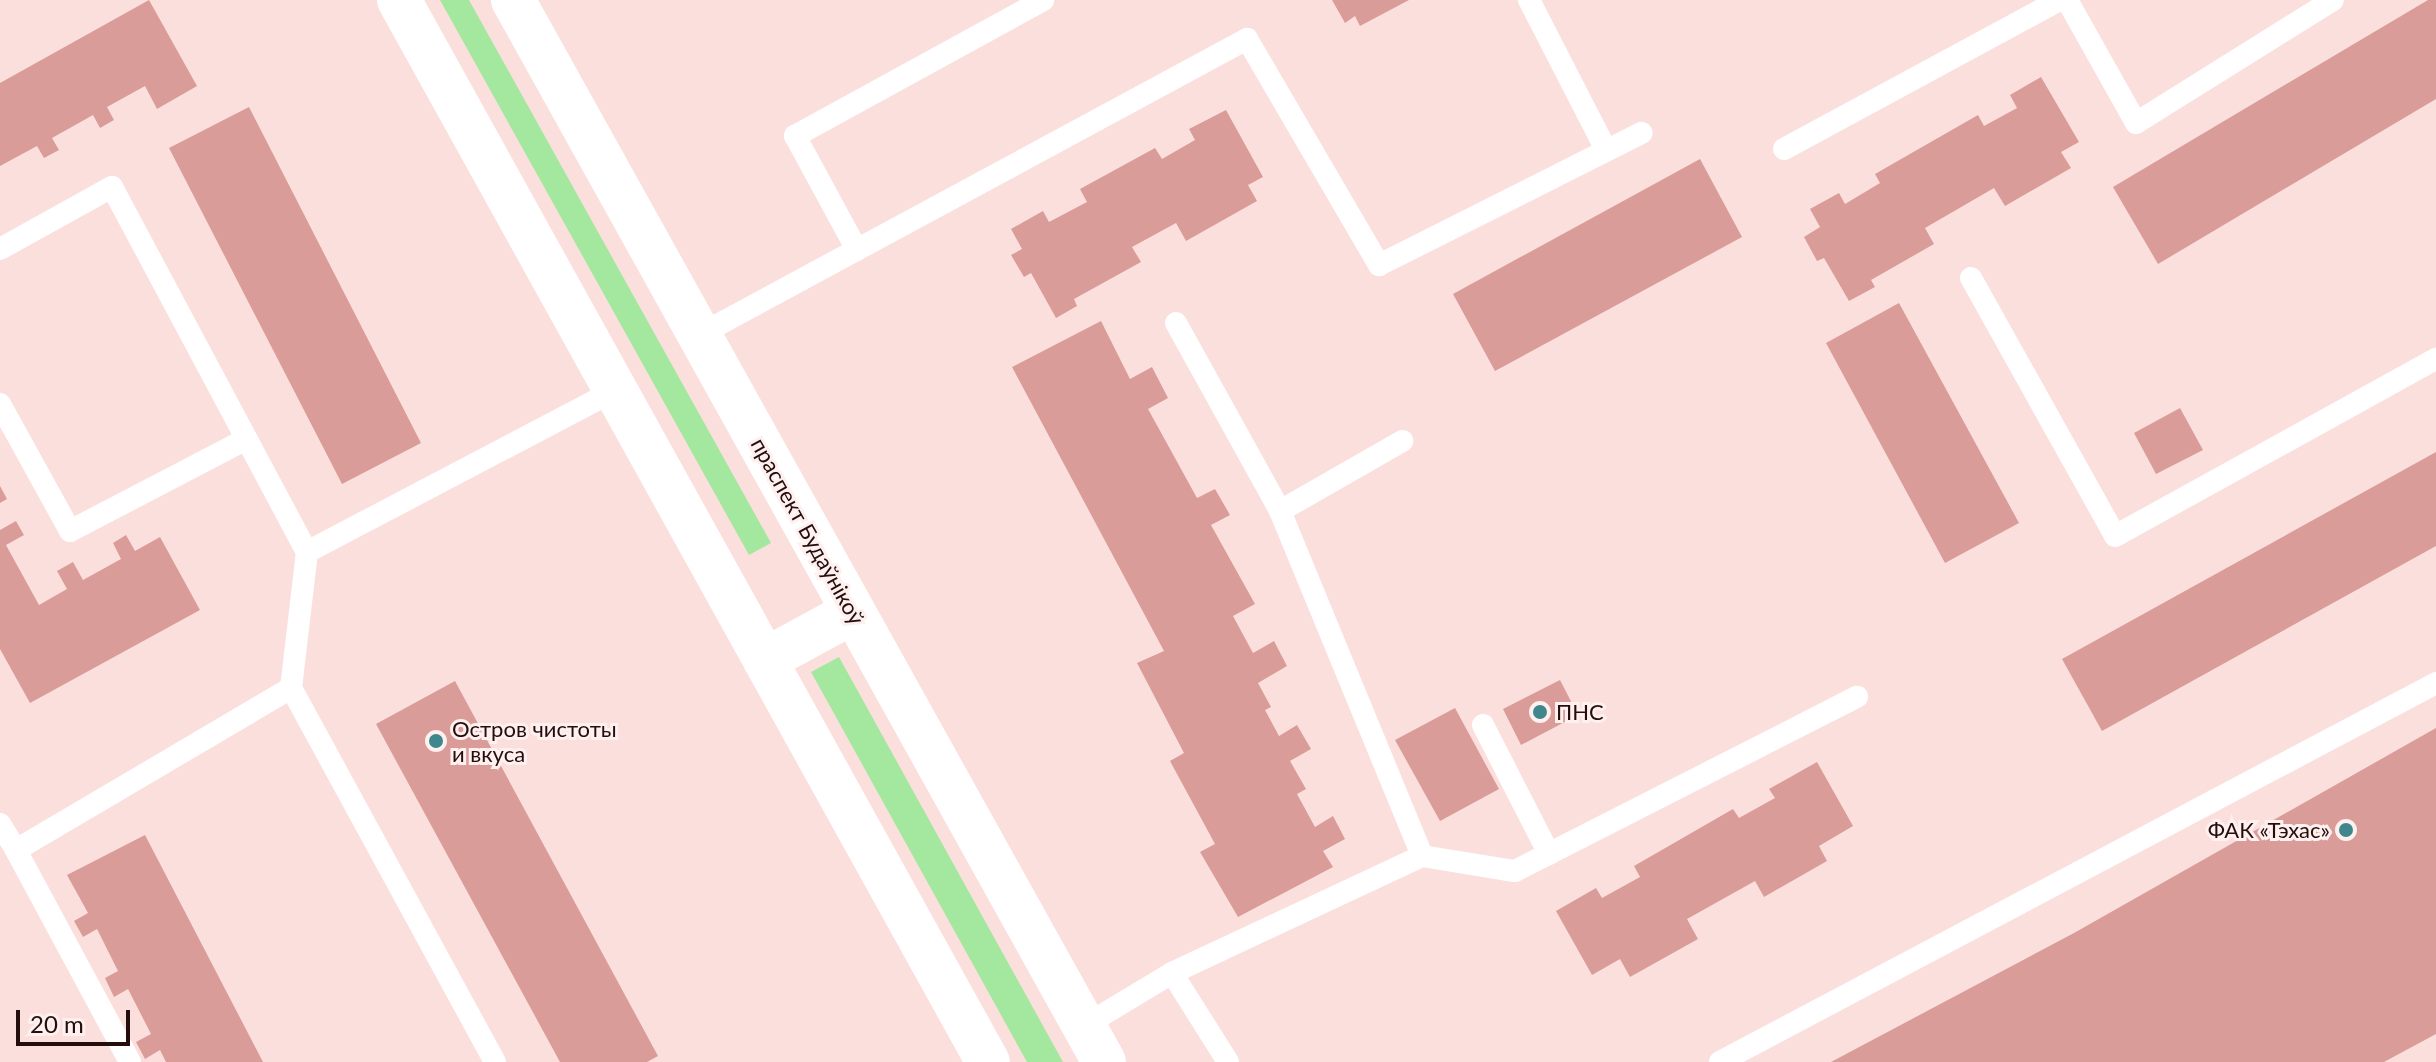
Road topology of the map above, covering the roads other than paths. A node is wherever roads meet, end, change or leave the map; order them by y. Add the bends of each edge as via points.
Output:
1 (399, 0) edge
2 (513, 0) edge
3 (1043, 0) edge
4 (1529, 0) edge
5 (2060, 0) edge
6 (2067, 0) edge
7 (2333, 0) edge
8 (1642, 133) dead end
9 (1784, 149) dead end
10 (1606, 150) junction
11 (0, 249) edge
12 (857, 250) junction
13 (1971, 278) dead end
14 (1176, 323) dead end
15 (699, 335) junction
16 (2436, 359) edge
17 (615, 390) junction
18 (0, 404) edge
19 (247, 439) junction
20 (1402, 441) dead end
21 (1280, 511) junction
22 (307, 552) junction
23 (853, 612) junction
24 (765, 660) junction
25 (2436, 683) edge
26 (291, 688) junction
27 (1857, 697) dead end
28 (1483, 725) dead end
29 (0, 824) edge
30 (16, 850) junction
31 (1549, 854) junction
32 (1422, 856) junction
33 (1172, 973) junction
34 (1094, 1044) edge
35 (130, 1062) edge
36 (495, 1062) edge
37 (988, 1062) edge
38 (1228, 1062) edge
39 (1720, 1062) edge

1 - 17 main road
2 - 15 main road, праспект Будаўнікоў
3 - 12 lane via 795,136
4 - 10 lane
5 - 9 lane
6 - 7 lane via 2136,123
8 - 10 lane
10 - 12 lane via 1379,265 1247,39
11 - 19 lane via 112,187
12 - 15 lane
13 - 16 lane via 2115,536
14 - 21 lane
15 - 23 main road, праспект Будаўнікоў
17 - 22 lane
17 - 24 main road
18 - 19 lane via 70,531
19 - 22 lane
20 - 21 lane
21 - 32 lane
22 - 26 lane
23 - 24 main road
23 - 34 main road, праспект Будаўнікоў
24 - 37 main road
25 - 39 lane
26 - 30 lane
26 - 36 lane
27 - 31 lane
28 - 31 lane
29 - 30 lane
30 - 35 lane
31 - 32 lane via 1515,871
32 - 33 lane
33 - 34 lane
33 - 38 lane

